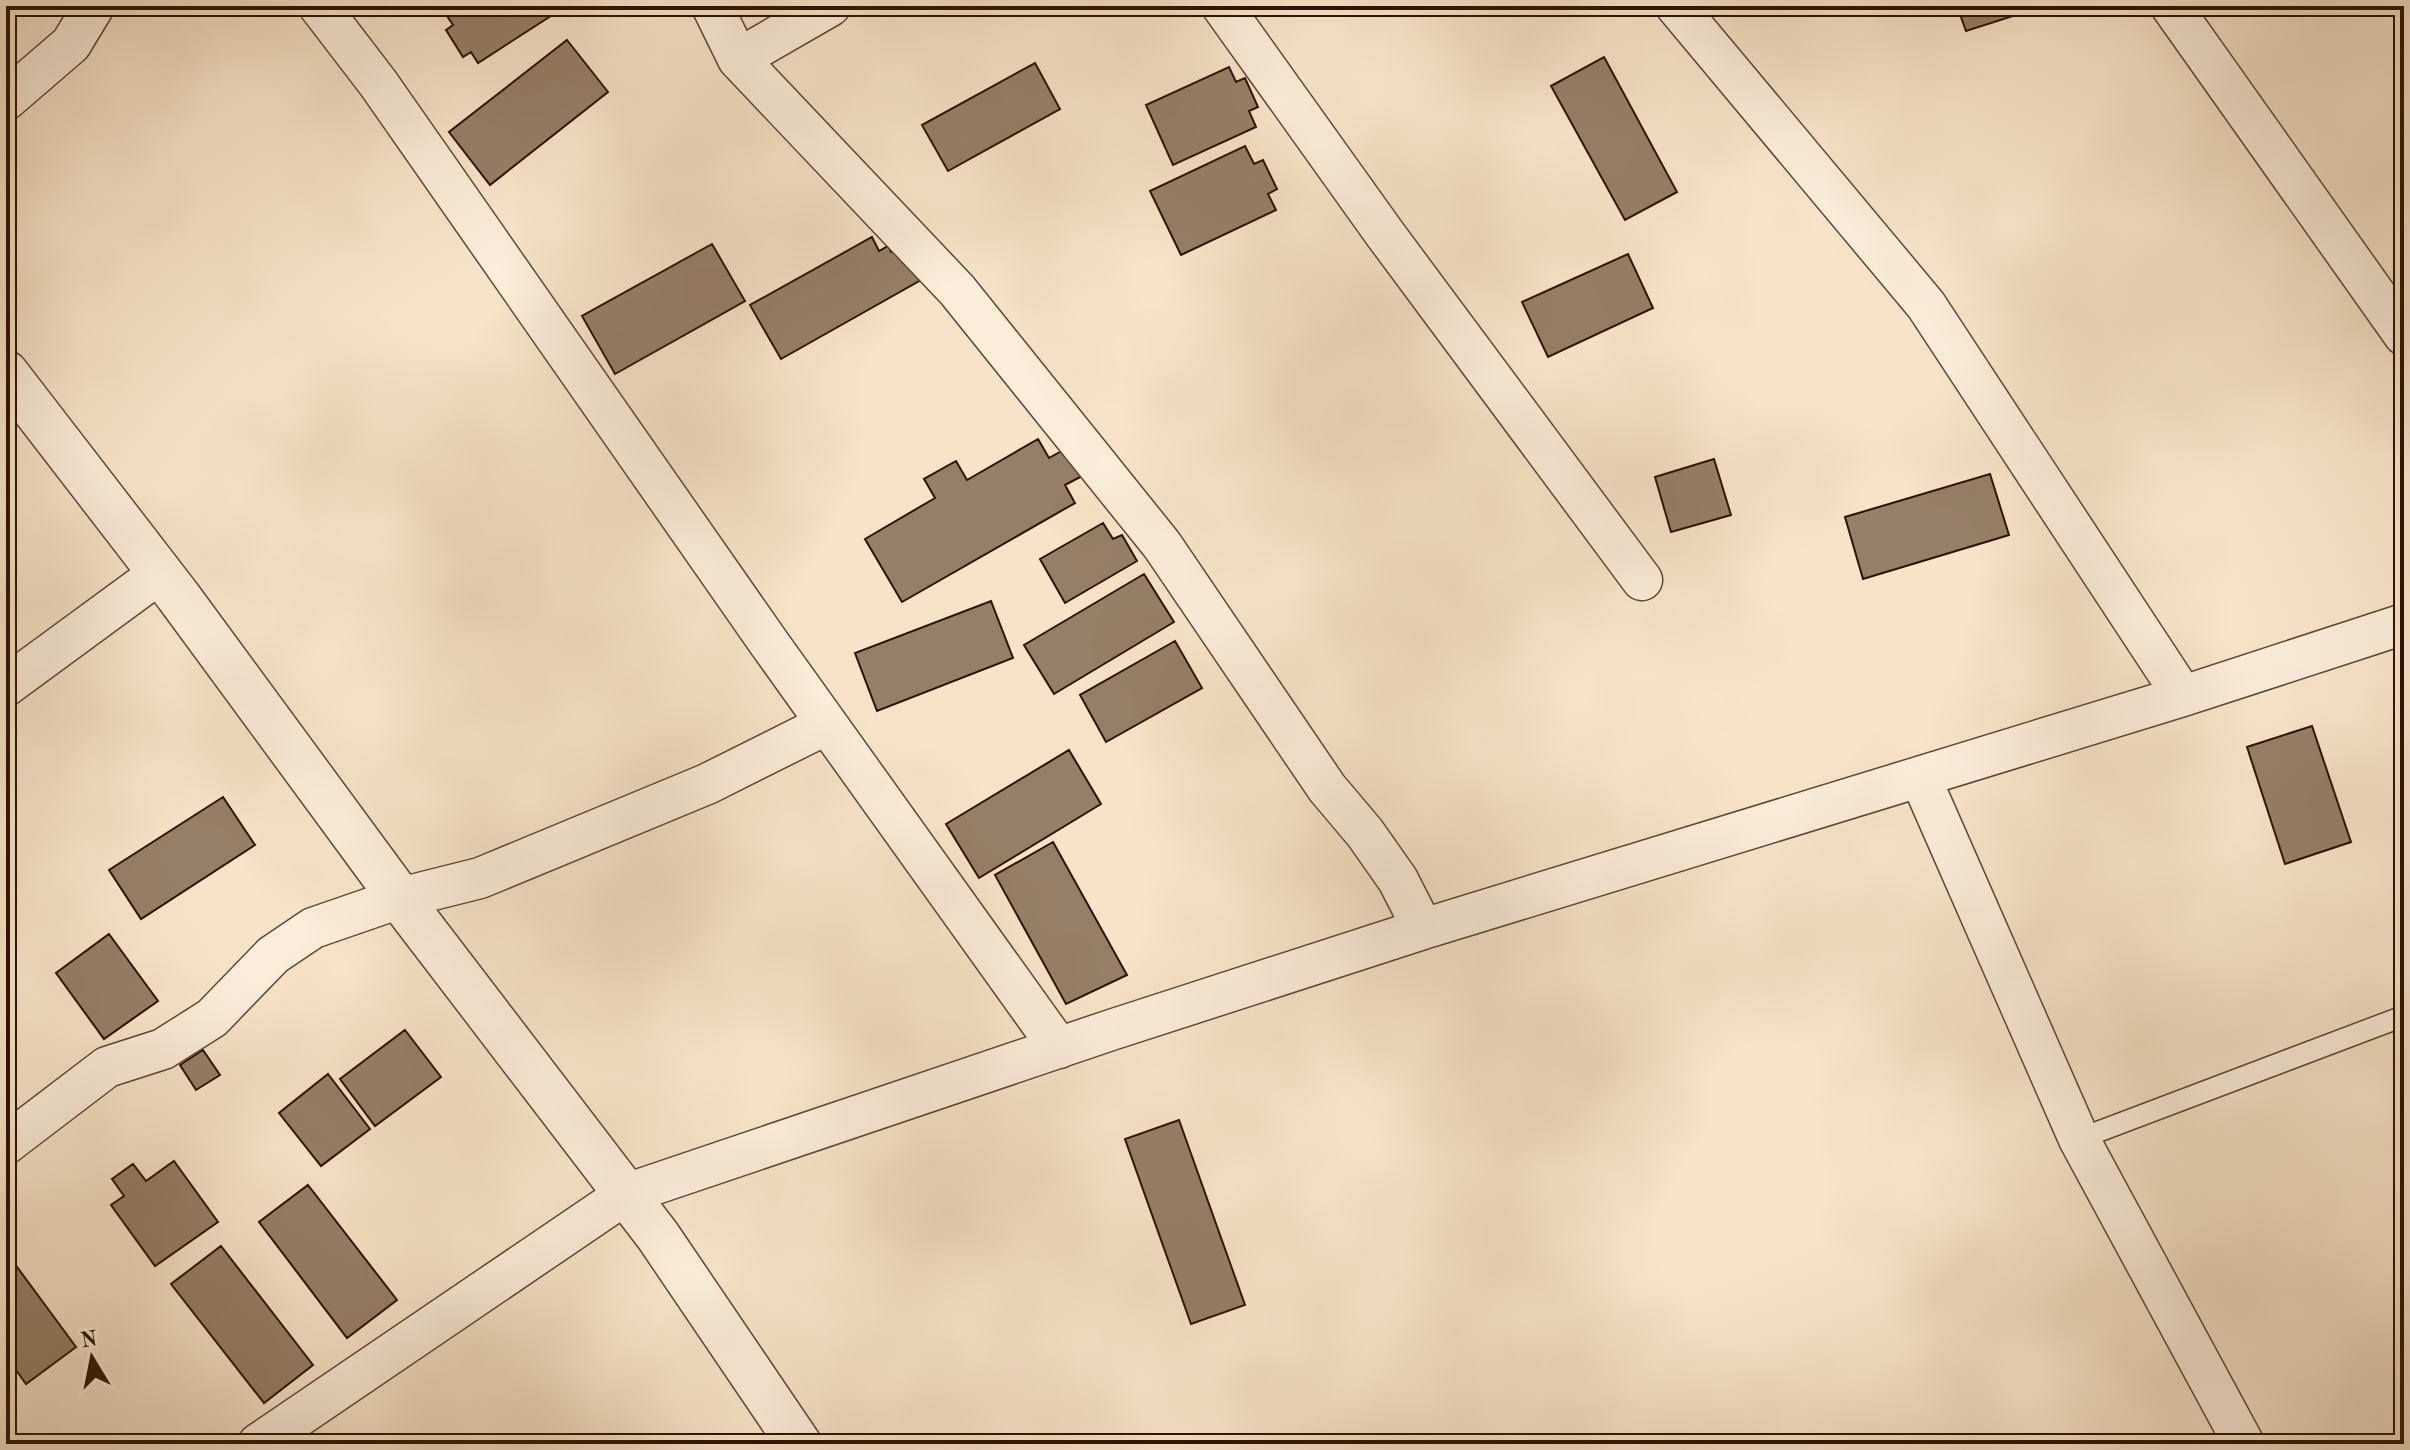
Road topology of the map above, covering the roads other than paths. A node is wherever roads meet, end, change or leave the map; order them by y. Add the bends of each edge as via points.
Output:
1 (94, 6) edge
2 (319, 6) edge
3 (712, 6) edge
4 (830, 6) edge
5 (1222, 6) edge
6 (1676, 6) edge
7 (2171, 6) edge
8 (738, 59) junction
9 (6, 100) edge
10 (2404, 335) edge
11 (6, 373) edge
12 (160, 573) junction
13 (1642, 580) dead end
14 (2404, 624) edge
15 (6, 686) edge
16 (2183, 696) junction
17 (827, 724) junction
18 (1920, 777) junction
19 (400, 898) junction
20 (1423, 929) junction
21 (2404, 1016) edge
22 (1059, 1048) junction
23 (2079, 1139) junction
24 (6, 1144) edge
25 (626, 1194) junction
26 (258, 1444) edge
27 (799, 1444) edge
28 (2244, 1444) edge

1 - 9 street via 71,44
2 - 17 street
3 - 8 street
4 - 8 street
5 - 13 street
6 - 16 street via 1926,305
7 - 10 street
8 - 20 street via 957,290 1162,545 1327,788 1398,880
11 - 12 street
12 - 15 street
12 - 19 street
14 - 16 street
16 - 18 street
17 - 19 street via 707,784 480,878
17 - 22 street
18 - 20 street
18 - 23 street
19 - 24 street via 313,928 273,955 212,1018 163,1049 107,1067
19 - 25 street
20 - 22 street
21 - 23 lane
22 - 25 street
23 - 28 street
25 - 26 street
25 - 27 street

